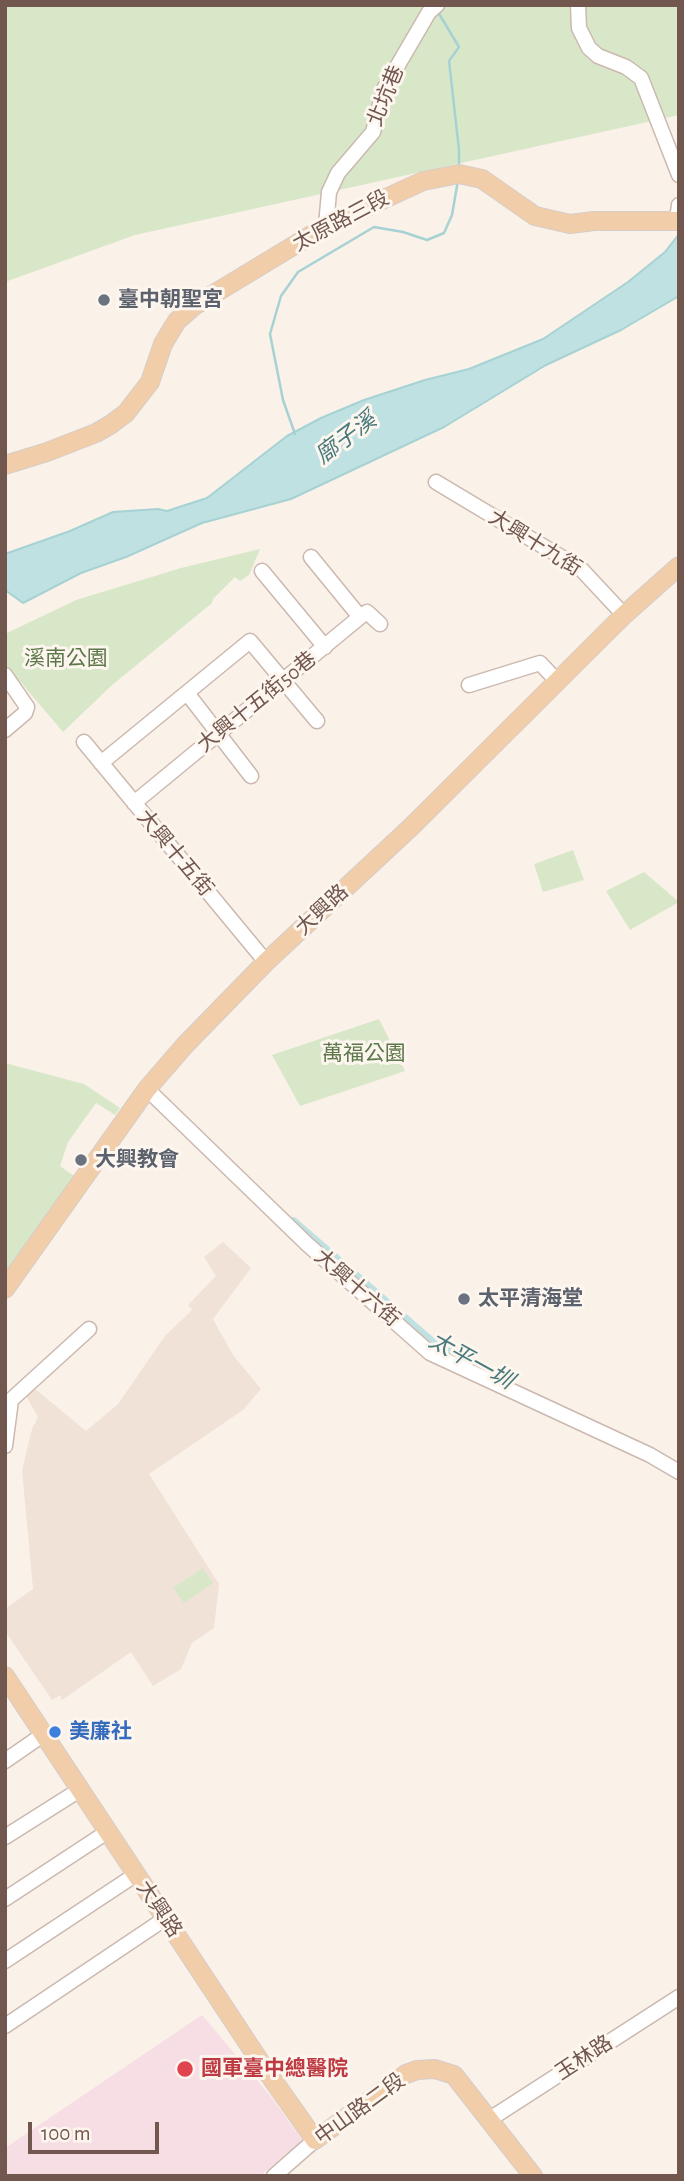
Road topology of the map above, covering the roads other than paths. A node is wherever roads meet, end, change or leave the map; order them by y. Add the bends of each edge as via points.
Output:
1 (437, 5) edge
2 (578, 5) edge
3 (679, 175) edge
4 (678, 215) edge
5 (326, 226) junction
6 (70, 441) junction
7 (5, 456) edge
8 (5, 465) edge
9 (436, 482) dead end
10 (311, 557) dead end
11 (679, 566) edge
12 (262, 571) dead end
13 (624, 615) junction
14 (360, 617) junction
15 (380, 624) dead end
16 (325, 647) junction
17 (5, 675) edge
18 (283, 681) junction
19 (557, 681) junction
20 (468, 685) dead end
21 (187, 693) junction
22 (317, 721) dead end
23 (5, 730) edge
24 (218, 733) junction
25 (84, 743) dead end
26 (102, 763) junction
27 (251, 776) dead end
28 (134, 803) junction
29 (266, 962) junction
30 (147, 1089) junction
31 (5, 1289) edge
32 (89, 1329) dead end
33 (5, 1446) edge
34 (679, 1472) edge
35 (5, 1676) edge
36 (44, 1734) junction
37 (5, 1761) edge
38 (81, 1789) junction
39 (107, 1832) junction
40 (5, 1837) edge
41 (135, 1875) junction
42 (5, 1899) edge
43 (166, 1918) junction
44 (5, 1961) edge
45 (679, 1997) edge
46 (5, 2026) edge
47 (490, 2119) junction
48 (316, 2140) junction
49 (274, 2176) edge
50 (533, 2176) edge

1 - 5 street, 北坑巷 via 384,89 373,132 338,173 329,191
2 - 3 street via 579,28 589,48 641,78
4 - 5 main road, 太原路三段 via 570,224 535,216 482,179 456,175 423,181
5 - 6 main road, 太原路三段 via 185,313 163,344 150,382 126,413 96,433
6 - 7 main road, 太原路三段
6 - 8 main road, 太原路三段
9 - 13 street, 大興十九街 via 581,569
10 - 14 street
11 - 13 main road, 大興路
12 - 16 street
13 - 19 main road, 大興路
14 - 15 street via 367,612
14 - 16 street, 大興十五街50巷
16 - 18 street, 大興十五街50巷
17 - 23 street via 27,708
18 - 21 street via 250,641
18 - 22 street
18 - 24 street, 大興十五街50巷
19 - 20 street via 540,663
19 - 29 main road, 大興路 via 410,828
21 - 24 street
21 - 26 street
24 - 27 street
24 - 28 street, 大興十五街50巷
25 - 26 street, 大興十五街
26 - 28 street, 大興十五街
28 - 29 street, 大興十五街
29 - 30 main road, 大興路
30 - 31 main road, 大興路
30 - 34 street, 大興十六街 via 307,1244 430,1353
32 - 33 street via 11,1400
35 - 36 main road, 大興路
36 - 37 street
36 - 38 main road, 大興路
38 - 39 main road, 大興路
38 - 40 street
39 - 41 main road, 大興路
39 - 42 street
41 - 43 main road, 大興路
41 - 44 street
43 - 46 street
43 - 48 main road, 大興路
45 - 47 street, 玉林路
47 - 48 main road, 中山路二段 via 454,2075 417,2070
47 - 50 main road, 中山路二段
48 - 49 street, 中山路二段

